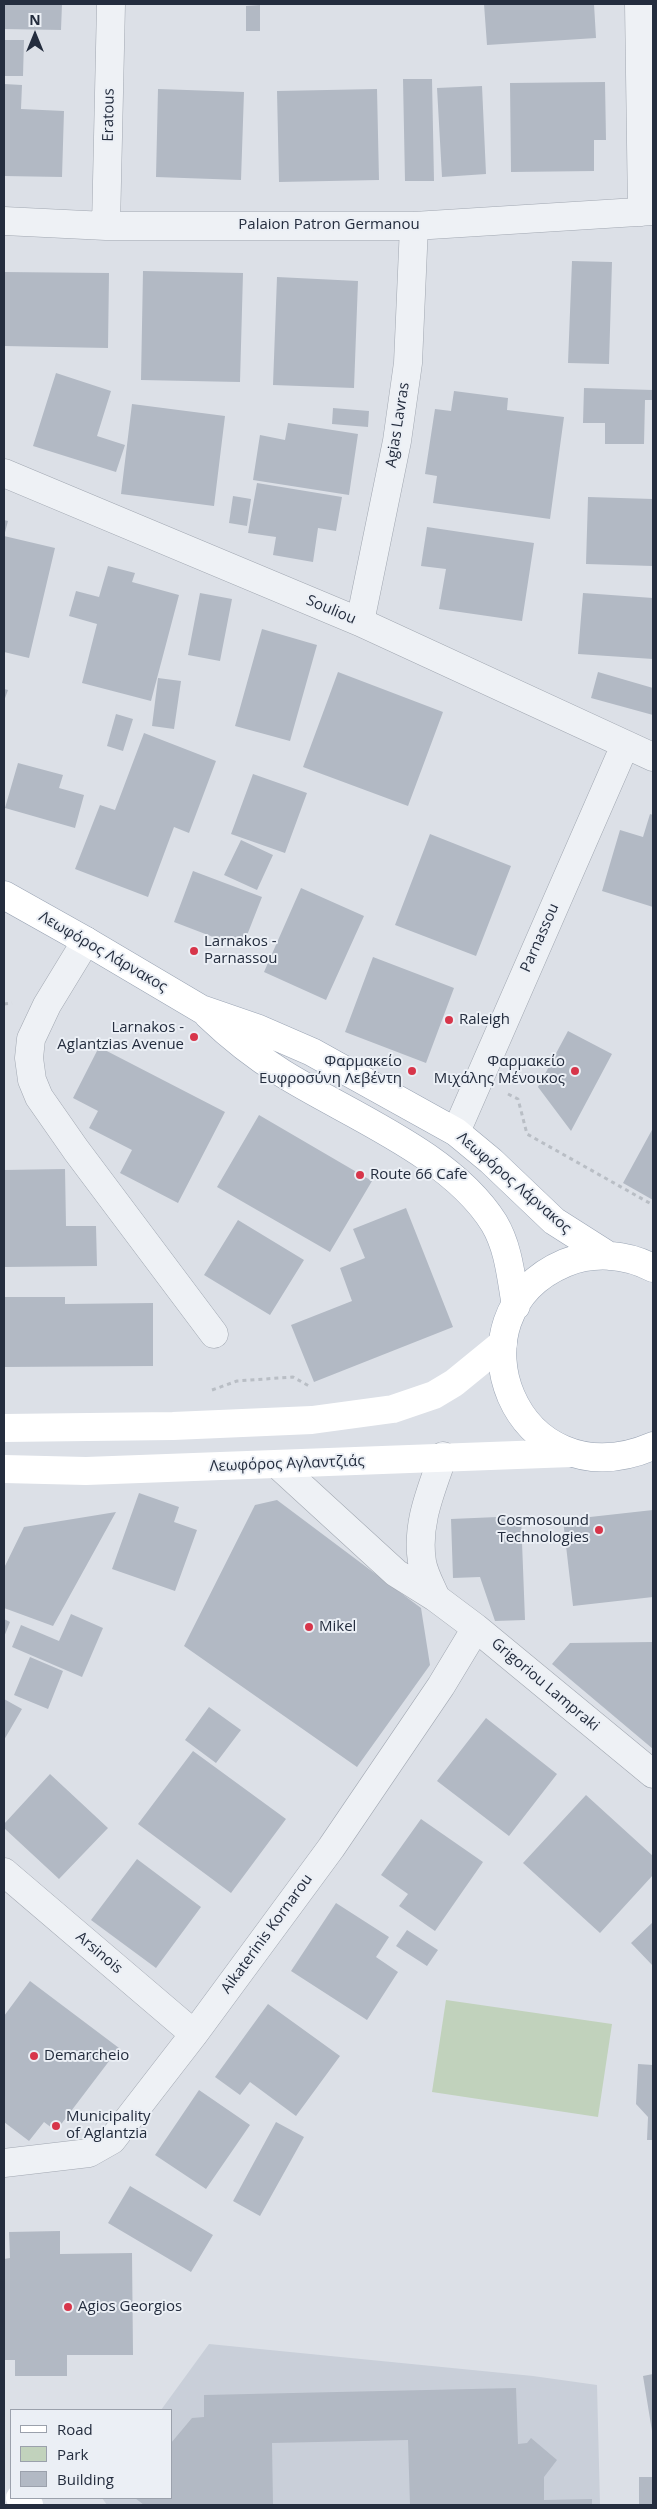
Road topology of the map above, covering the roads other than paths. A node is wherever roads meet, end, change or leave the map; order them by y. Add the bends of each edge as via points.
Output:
1 (112, 4) edge
2 (639, 4) edge
3 (648, 212) edge
4 (4, 221) edge
5 (106, 226) junction
6 (414, 226) junction
7 (4, 473) edge
8 (360, 622) junction
9 (625, 745) junction
10 (653, 757) edge
11 (4, 895) edge
12 (86, 941) junction
13 (201, 1009) junction
14 (456, 1132) junction
15 (609, 1256) junction
16 (653, 1268) edge
17 (516, 1306) junction
18 (214, 1334) dead end
19 (503, 1343) junction
20 (4, 1428) edge
21 (653, 1446) edge
22 (571, 1453) junction
23 (443, 1456) junction
24 (278, 1465) junction
25 (4, 1469) edge
26 (436, 1598) junction
27 (476, 1628) junction
28 (653, 1774) edge
29 (4, 1872) edge
30 (194, 2034) junction
31 (4, 2163) edge

1 - 5 street, Eratous
2 - 3 street
3 - 6 street, Palaion Patron Germanou
4 - 5 street, Palaion Patron Germanou
5 - 6 street, Palaion Patron Germanou
6 - 8 street, Agias Lavras via 408,363 397,441
7 - 8 street, Souliou
8 - 9 street, Souliou
9 - 10 street, Souliou
9 - 14 street, Parnassou
11 - 12 main road, Λεωφόρος Λάρνακος
12 - 13 main road, Λεωφόρος Λάρνακος
12 - 18 street via 47,1005 31,1039 32,1080 39,1097 76,1150
13 - 14 main road, Λεωφόρος Λάρνακος via 259,1028 312,1052
13 - 17 main road, Λεωφόρος Λάρνακος via 254,1055 424,1155 450,1175 494,1223 508,1259
14 - 15 main road, Λεωφόρος Λάρνακος via 491,1160 554,1222
15 - 16 main road, Λεωφόρος Λάρνακος via 628,1258
15 - 17 main road, Λεωφόρος Λάρνακος via 573,1260 556,1268 541,1278
17 - 19 main road, Λεωφόρος Λάρνακος
19 - 20 main road via 434,1395 392,1409 312,1420
19 - 22 main road, Λεωφόρος Λάρνακος via 505,1381 519,1413 541,1437
21 - 22 main road, Λεωφόρος Λάρνακος via 633,1455 611,1459
22 - 23 main road, Λεωφόρος Αγλαντζιάς
23 - 24 main road, Λεωφόρος Αγλαντζιάς
23 - 26 street via 422,1518 420,1538 422,1563
24 - 25 main road, Λεωφόρος Αγλαντζιάς via 86,1471
24 - 26 street, Grigoriou Lampraki via 396,1573
26 - 27 street, Grigoriou Lampraki
27 - 28 street, Grigoriou Lampraki
27 - 30 street, Aikaterinis Kornarou via 441,1686 331,1848
29 - 30 street, Arsinois
30 - 31 street, Aikaterinis Kornarou via 112,2140 89,2153

